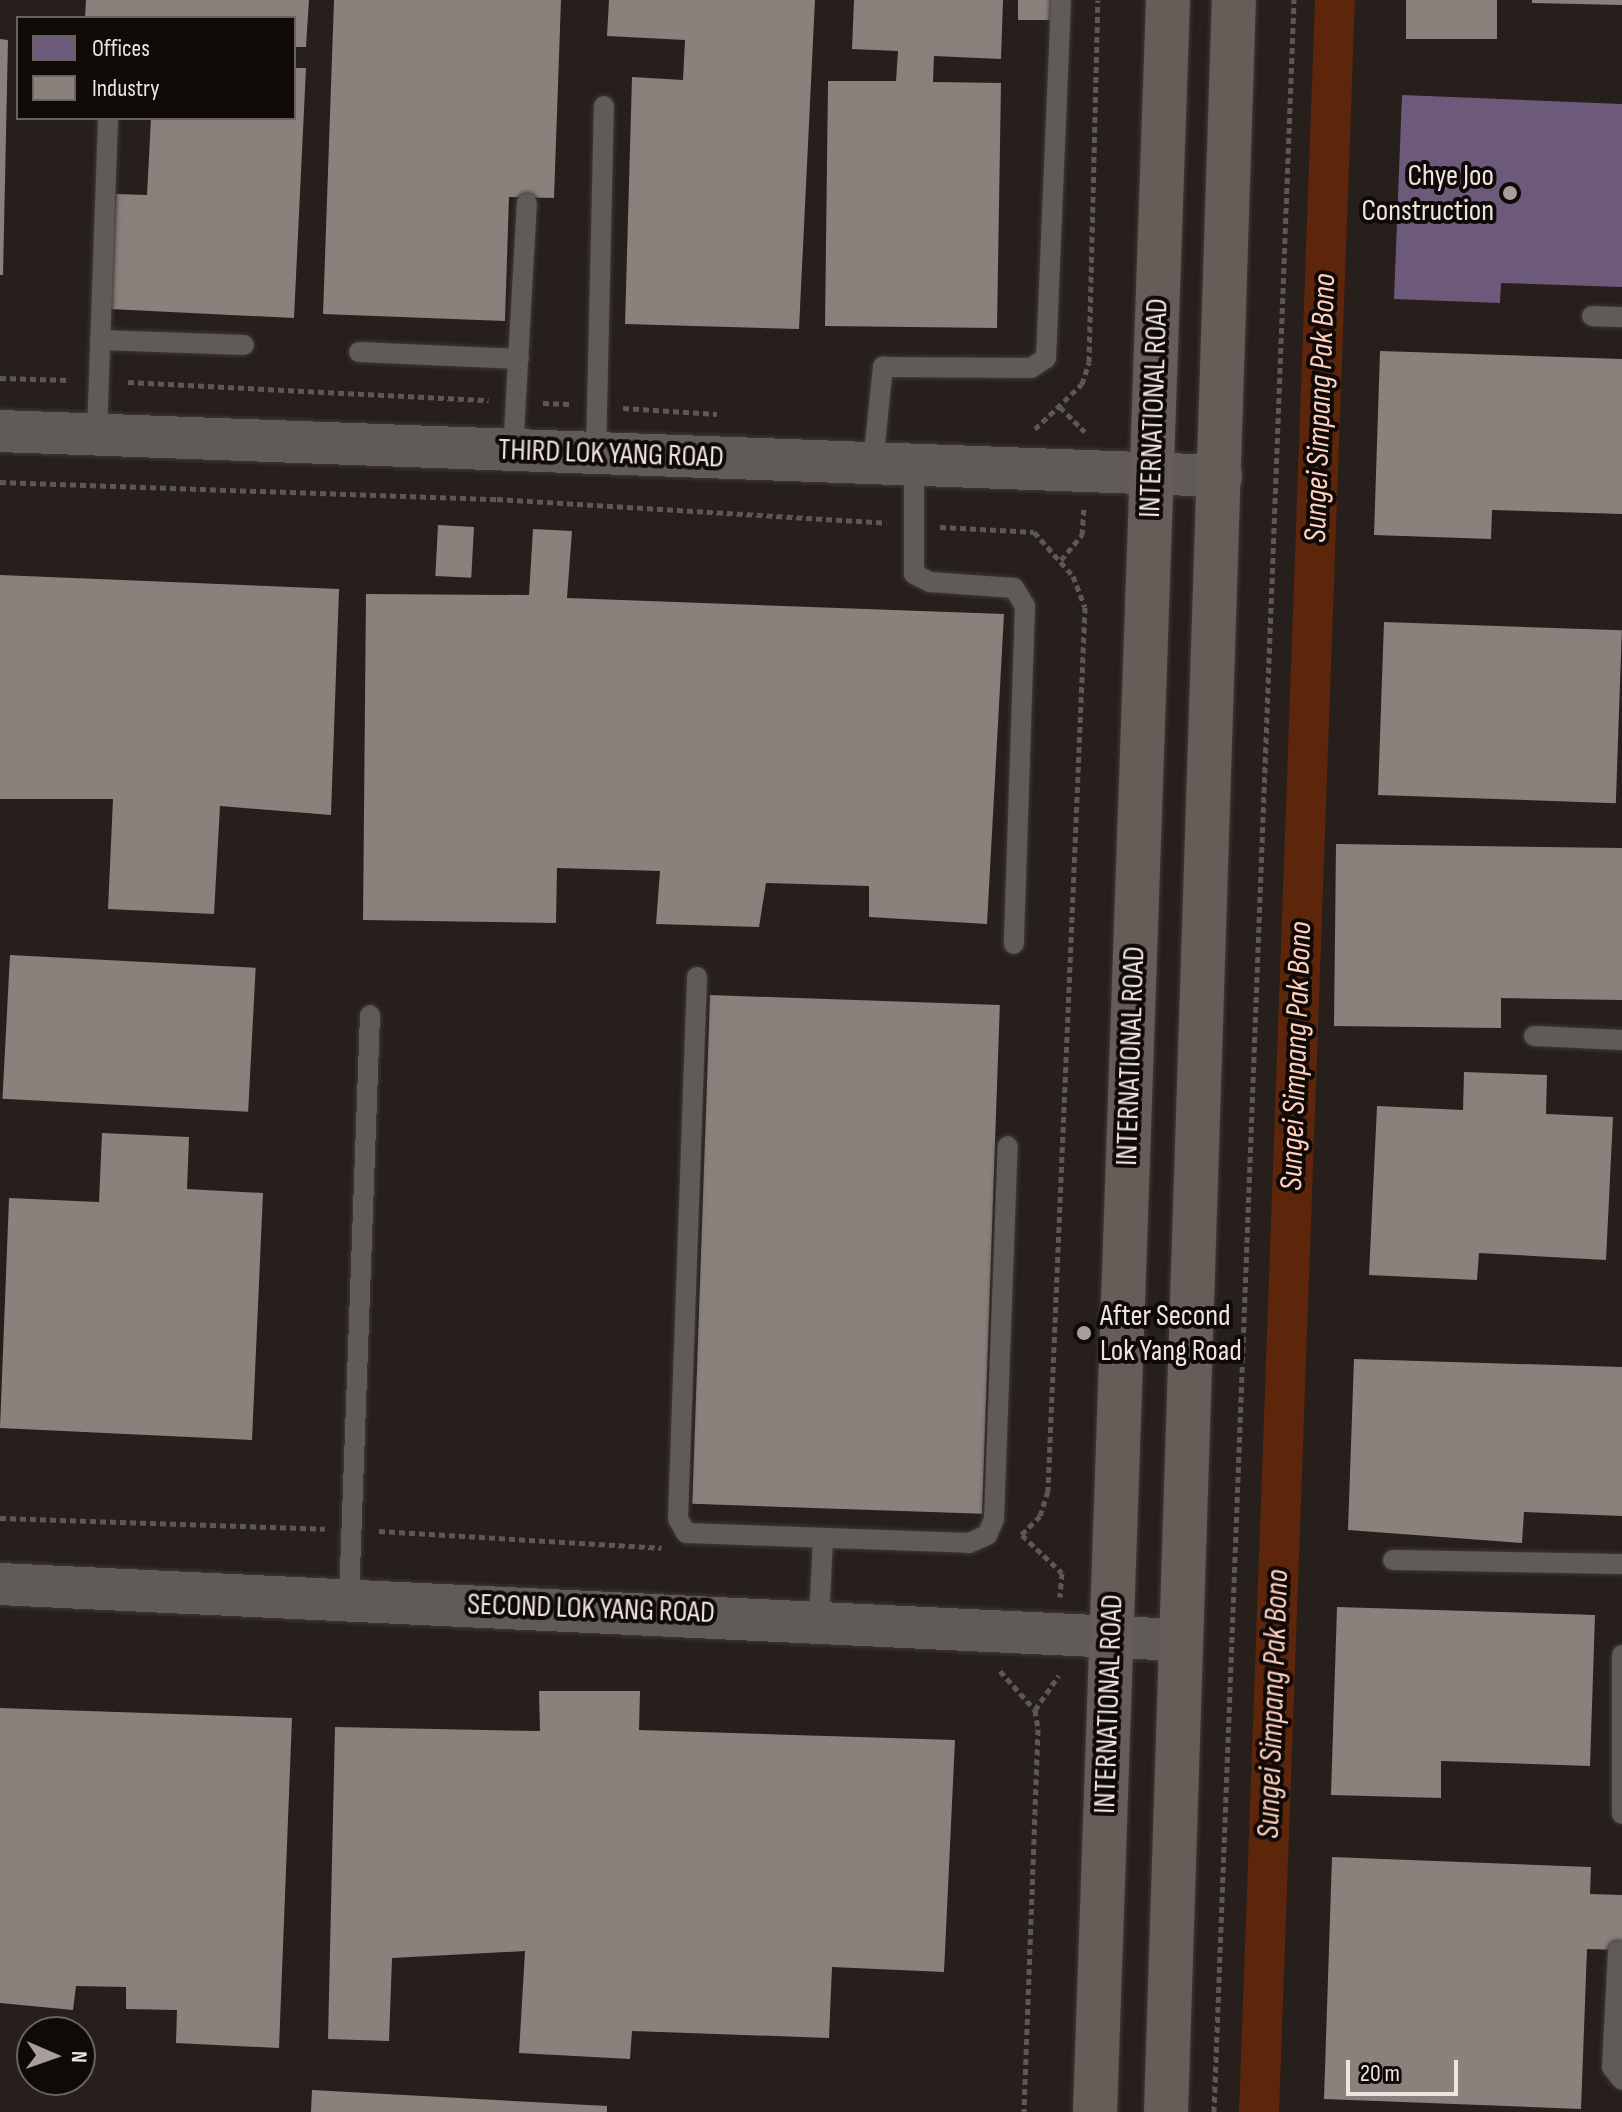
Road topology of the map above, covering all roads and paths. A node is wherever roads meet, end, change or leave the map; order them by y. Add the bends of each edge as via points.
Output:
1 (1061, 0) edge
2 (1098, 0) edge
3 (1168, 0) edge
4 (1234, 0) edge
5 (1294, 0) edge
6 (604, 106) dead end
7 (108, 120) edge
8 (527, 203) dead end
9 (1592, 316) dead end
10 (1622, 317) edge
11 (100, 340) junction
12 (244, 345) dead end
13 (359, 352) dead end
14 (519, 359) junction
15 (0, 378) edge
16 (101, 381) junction
17 (518, 401) junction
18 (597, 406) junction
19 (721, 414) dead end
20 (1021, 429) dead end
21 (0, 431) edge
22 (97, 434) junction
23 (513, 451) junction
24 (596, 454) junction
25 (873, 463) junction
26 (914, 465) junction
27 (1221, 476) junction
28 (1151, 478) junction
29 (1014, 944) dead end
30 (697, 977) dead end
31 (370, 1015) dead end
32 (1534, 1036) dead end
33 (1622, 1040) edge
34 (1008, 1146) dead end
35 (823, 1539) junction
36 (1393, 1560) dead end
37 (1622, 1564) edge
38 (0, 1584) edge
39 (349, 1599) junction
40 (819, 1619) junction
41 (1111, 1632) junction
42 (1180, 1640) junction
43 (1622, 1655) edge
44 (1035, 1710) dead end
45 (1622, 1814) edge
46 (1618, 1951) dead end
47 (1622, 2080) edge
48 (1024, 2112) edge
49 (1095, 2112) edge
50 (1166, 2112) edge
51 (1214, 2112) edge

1 - 25 lane via 1046,358 1031,368 883,367
2 - 20 path via 1089,362 1082,384 1060,407 1036,429
3 - 28 main road, INTERNATIONAL ROAD
4 - 27 main road
5 - 51 path
6 - 18 lane
7 - 11 lane
8 - 14 lane
9 - 10 lane
11 - 12 lane
11 - 16 lane
13 - 14 lane
14 - 17 lane
15 - 16 path
16 - 17 path
16 - 22 lane
17 - 18 path
17 - 23 lane
18 - 19 path
18 - 24 lane
21 - 22 street, THIRD LOK YANG ROAD
22 - 23 street, THIRD LOK YANG ROAD
23 - 24 street, THIRD LOK YANG ROAD
24 - 25 street, THIRD LOK YANG ROAD
25 - 26 street, THIRD LOK YANG ROAD
26 - 28 street, THIRD LOK YANG ROAD
26 - 29 lane via 914,574 930,582 1014,588 1025,606
27 - 28 street, THIRD LOK YANG ROAD
27 - 42 main road
28 - 41 main road, INTERNATIONAL ROAD
30 - 35 lane via 678,1519 693,1535
31 - 39 lane
32 - 33 lane
34 - 35 lane via 992,1527 969,1543
35 - 40 lane
36 - 37 lane
38 - 39 street, SECOND LOK YANG ROAD
39 - 40 street, SECOND LOK YANG ROAD
40 - 41 street, SECOND LOK YANG ROAD
41 - 42 street, SECOND LOK YANG ROAD
41 - 49 main road, INTERNATIONAL ROAD
42 - 50 main road
43 - 45 lane
44 - 48 path
46 - 47 lane via 1612,2067

